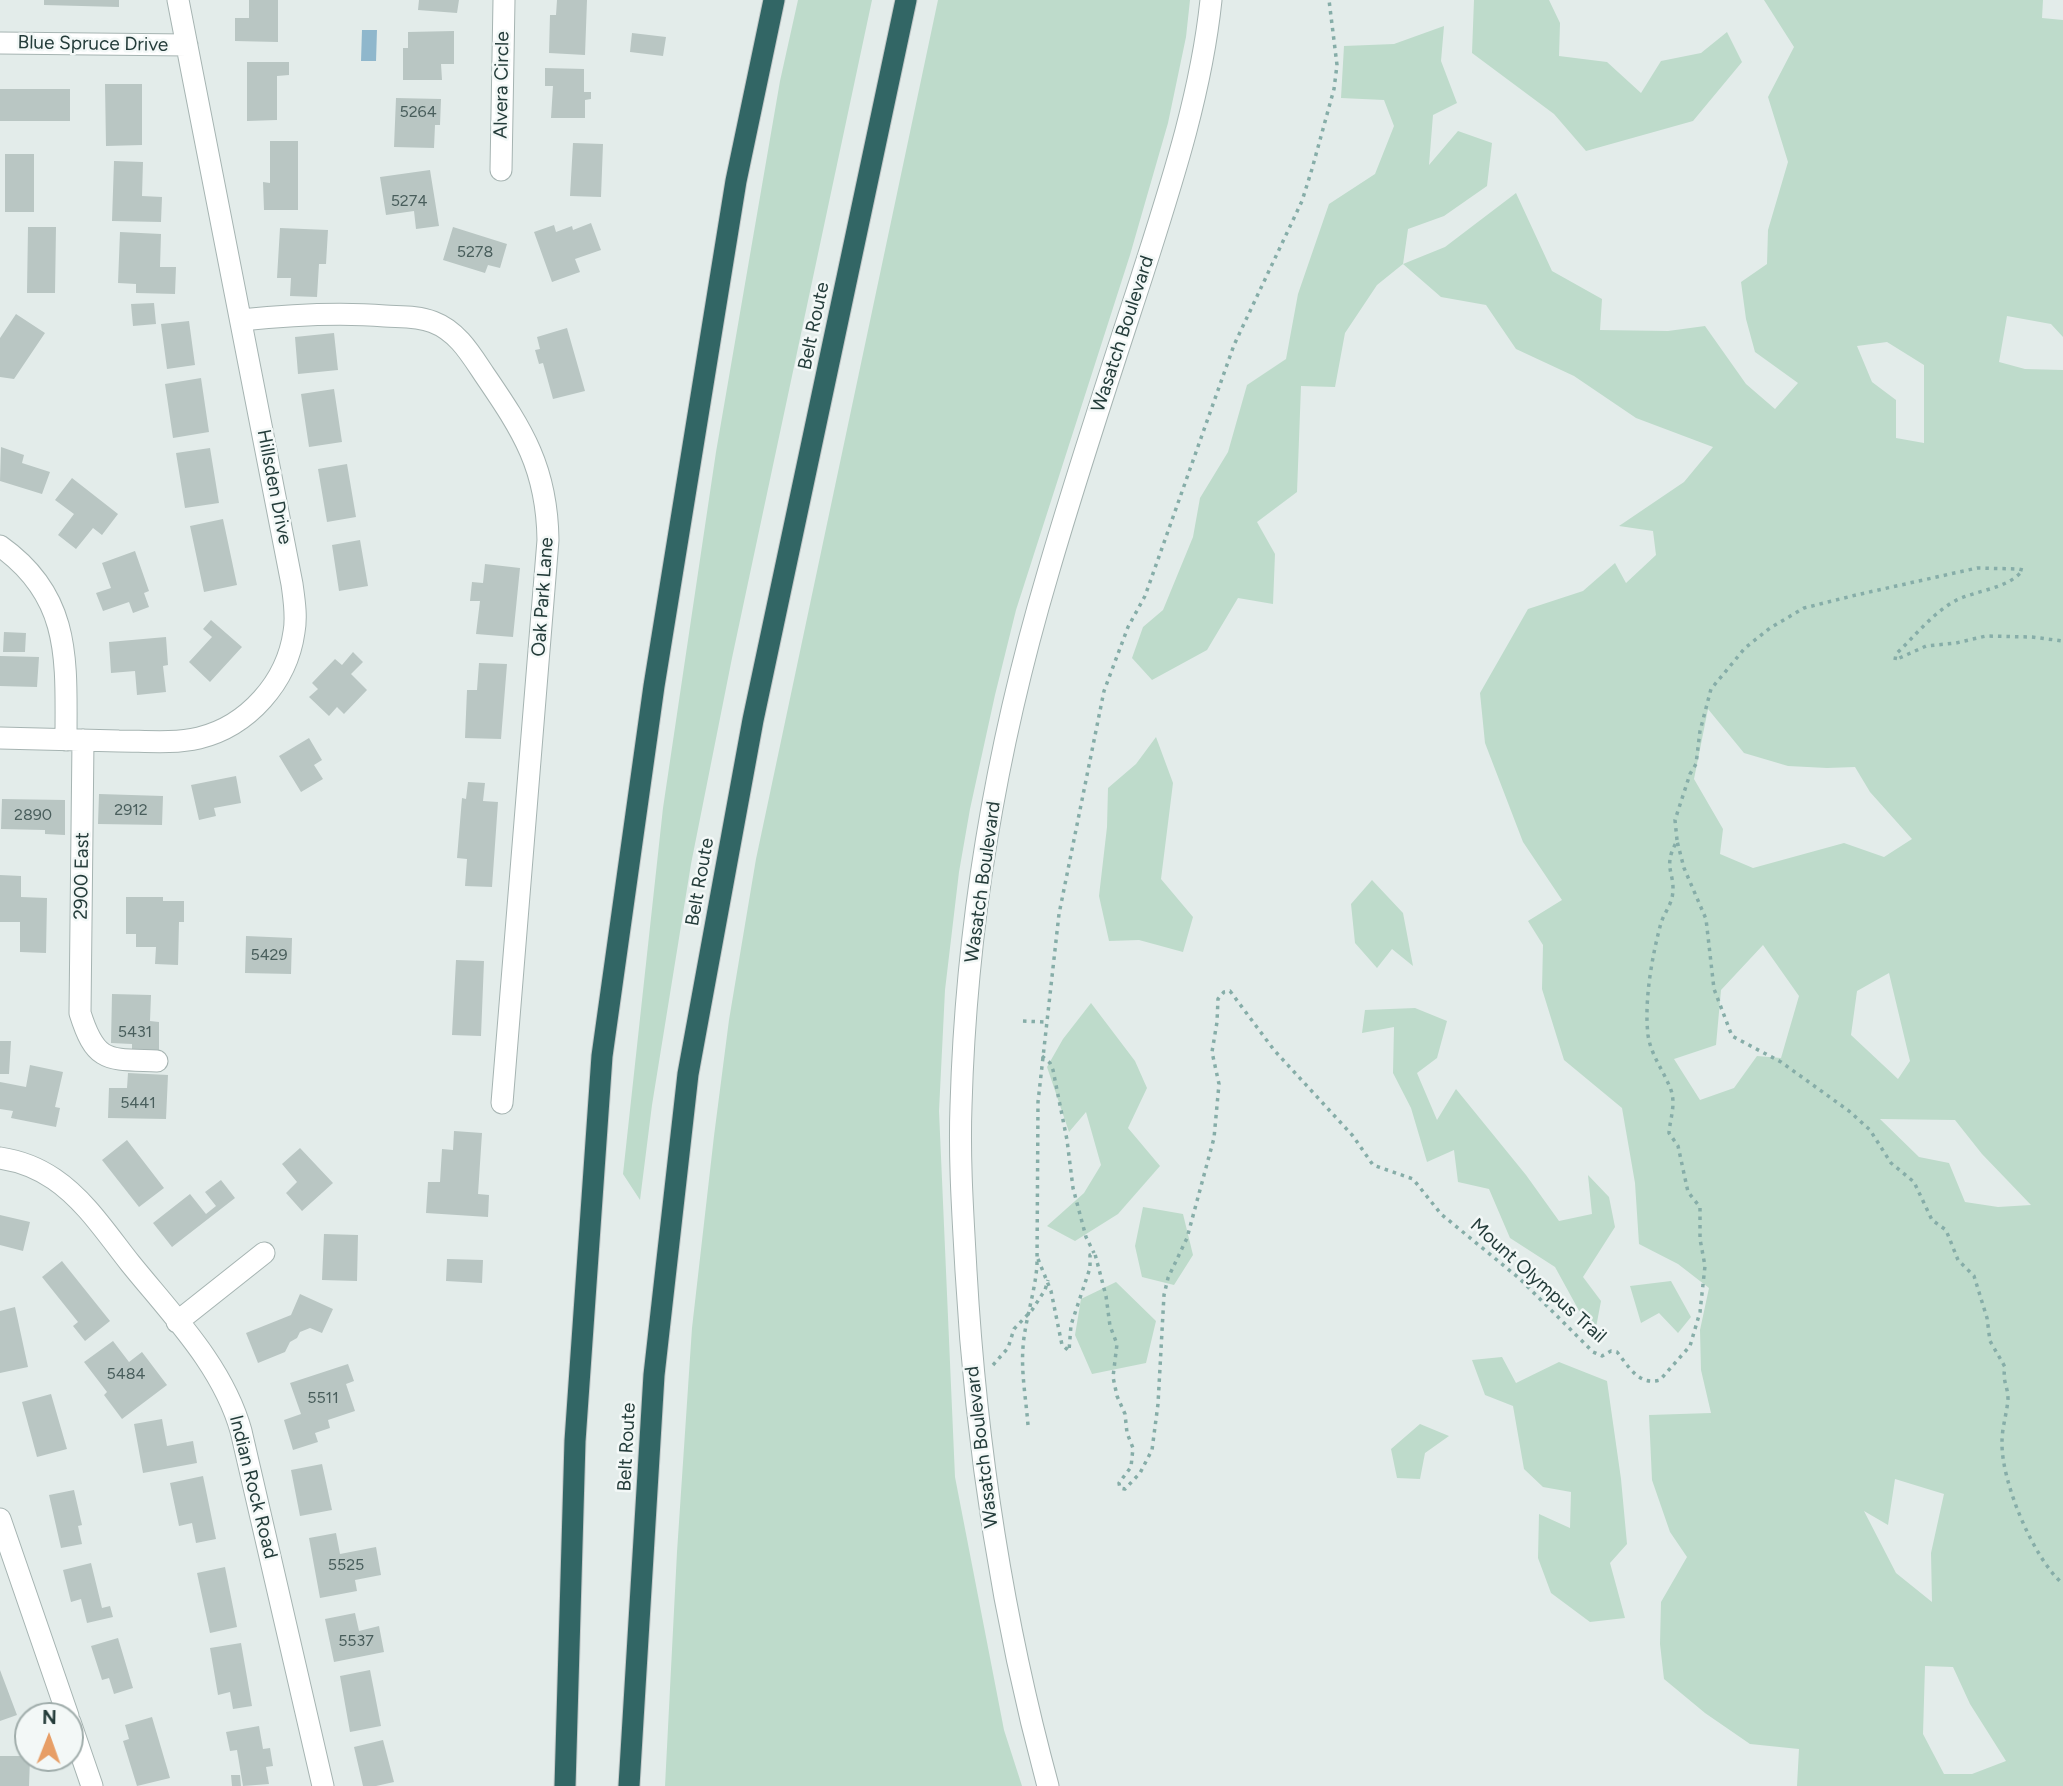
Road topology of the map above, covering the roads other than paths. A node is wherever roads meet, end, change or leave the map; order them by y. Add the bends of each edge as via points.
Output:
1 (178, 0) edge
2 (504, 0) edge
3 (774, 0) edge
4 (906, 0) edge
5 (1211, 0) edge
6 (0, 43) edge
7 (187, 45) junction
8 (501, 170) dead end
9 (241, 320) junction
10 (0, 546) edge
11 (0, 738) edge
12 (75, 740) junction
13 (157, 1061) dead end
14 (502, 1103) dead end
15 (0, 1158) edge
16 (264, 1252) dead end
17 (177, 1322) junction
18 (0, 1519) edge
19 (63, 1702) edge
20 (84, 1763) edge
21 (92, 1786) edge
22 (323, 1786) edge
23 (565, 1786) edge
24 (629, 1786) edge
25 (1048, 1786) edge

1 - 7 street, Hillsden Drive
2 - 8 street, Alvera Circle
3 - 23 highway via 731,208 654,686 602,1056 575,1441
4 - 24 highway, Belt Route via 753,720 688,1074 654,1376
5 - 25 street, Wasatch Boulevard via 1188,127 1044,585 1012,711 992,811 971,965 961,1105 973,1377 1001,1585
6 - 7 street, Blue Spruce Drive
7 - 9 street, Hillsden Drive
9 - 12 street, Hillsden Drive via 292,583 295,630 286,662 259,703 216,733 170,742
9 - 14 street, Oak Park Lane via 352,313 422,318 443,327 461,341 514,417 540,473 548,540
10 - 12 street, 2900 East via 39,584 56,615 65,650
11 - 12 street, Hillsden Drive
12 - 13 street, 2900 East via 80,1013 97,1052 116,1059
15 - 17 street, Indian Rock Road via 41,1171 68,1190
16 - 17 street
17 - 22 street, Indian Rock Road via 215,1373 237,1416
18 - 19 street
20 - 21 street

